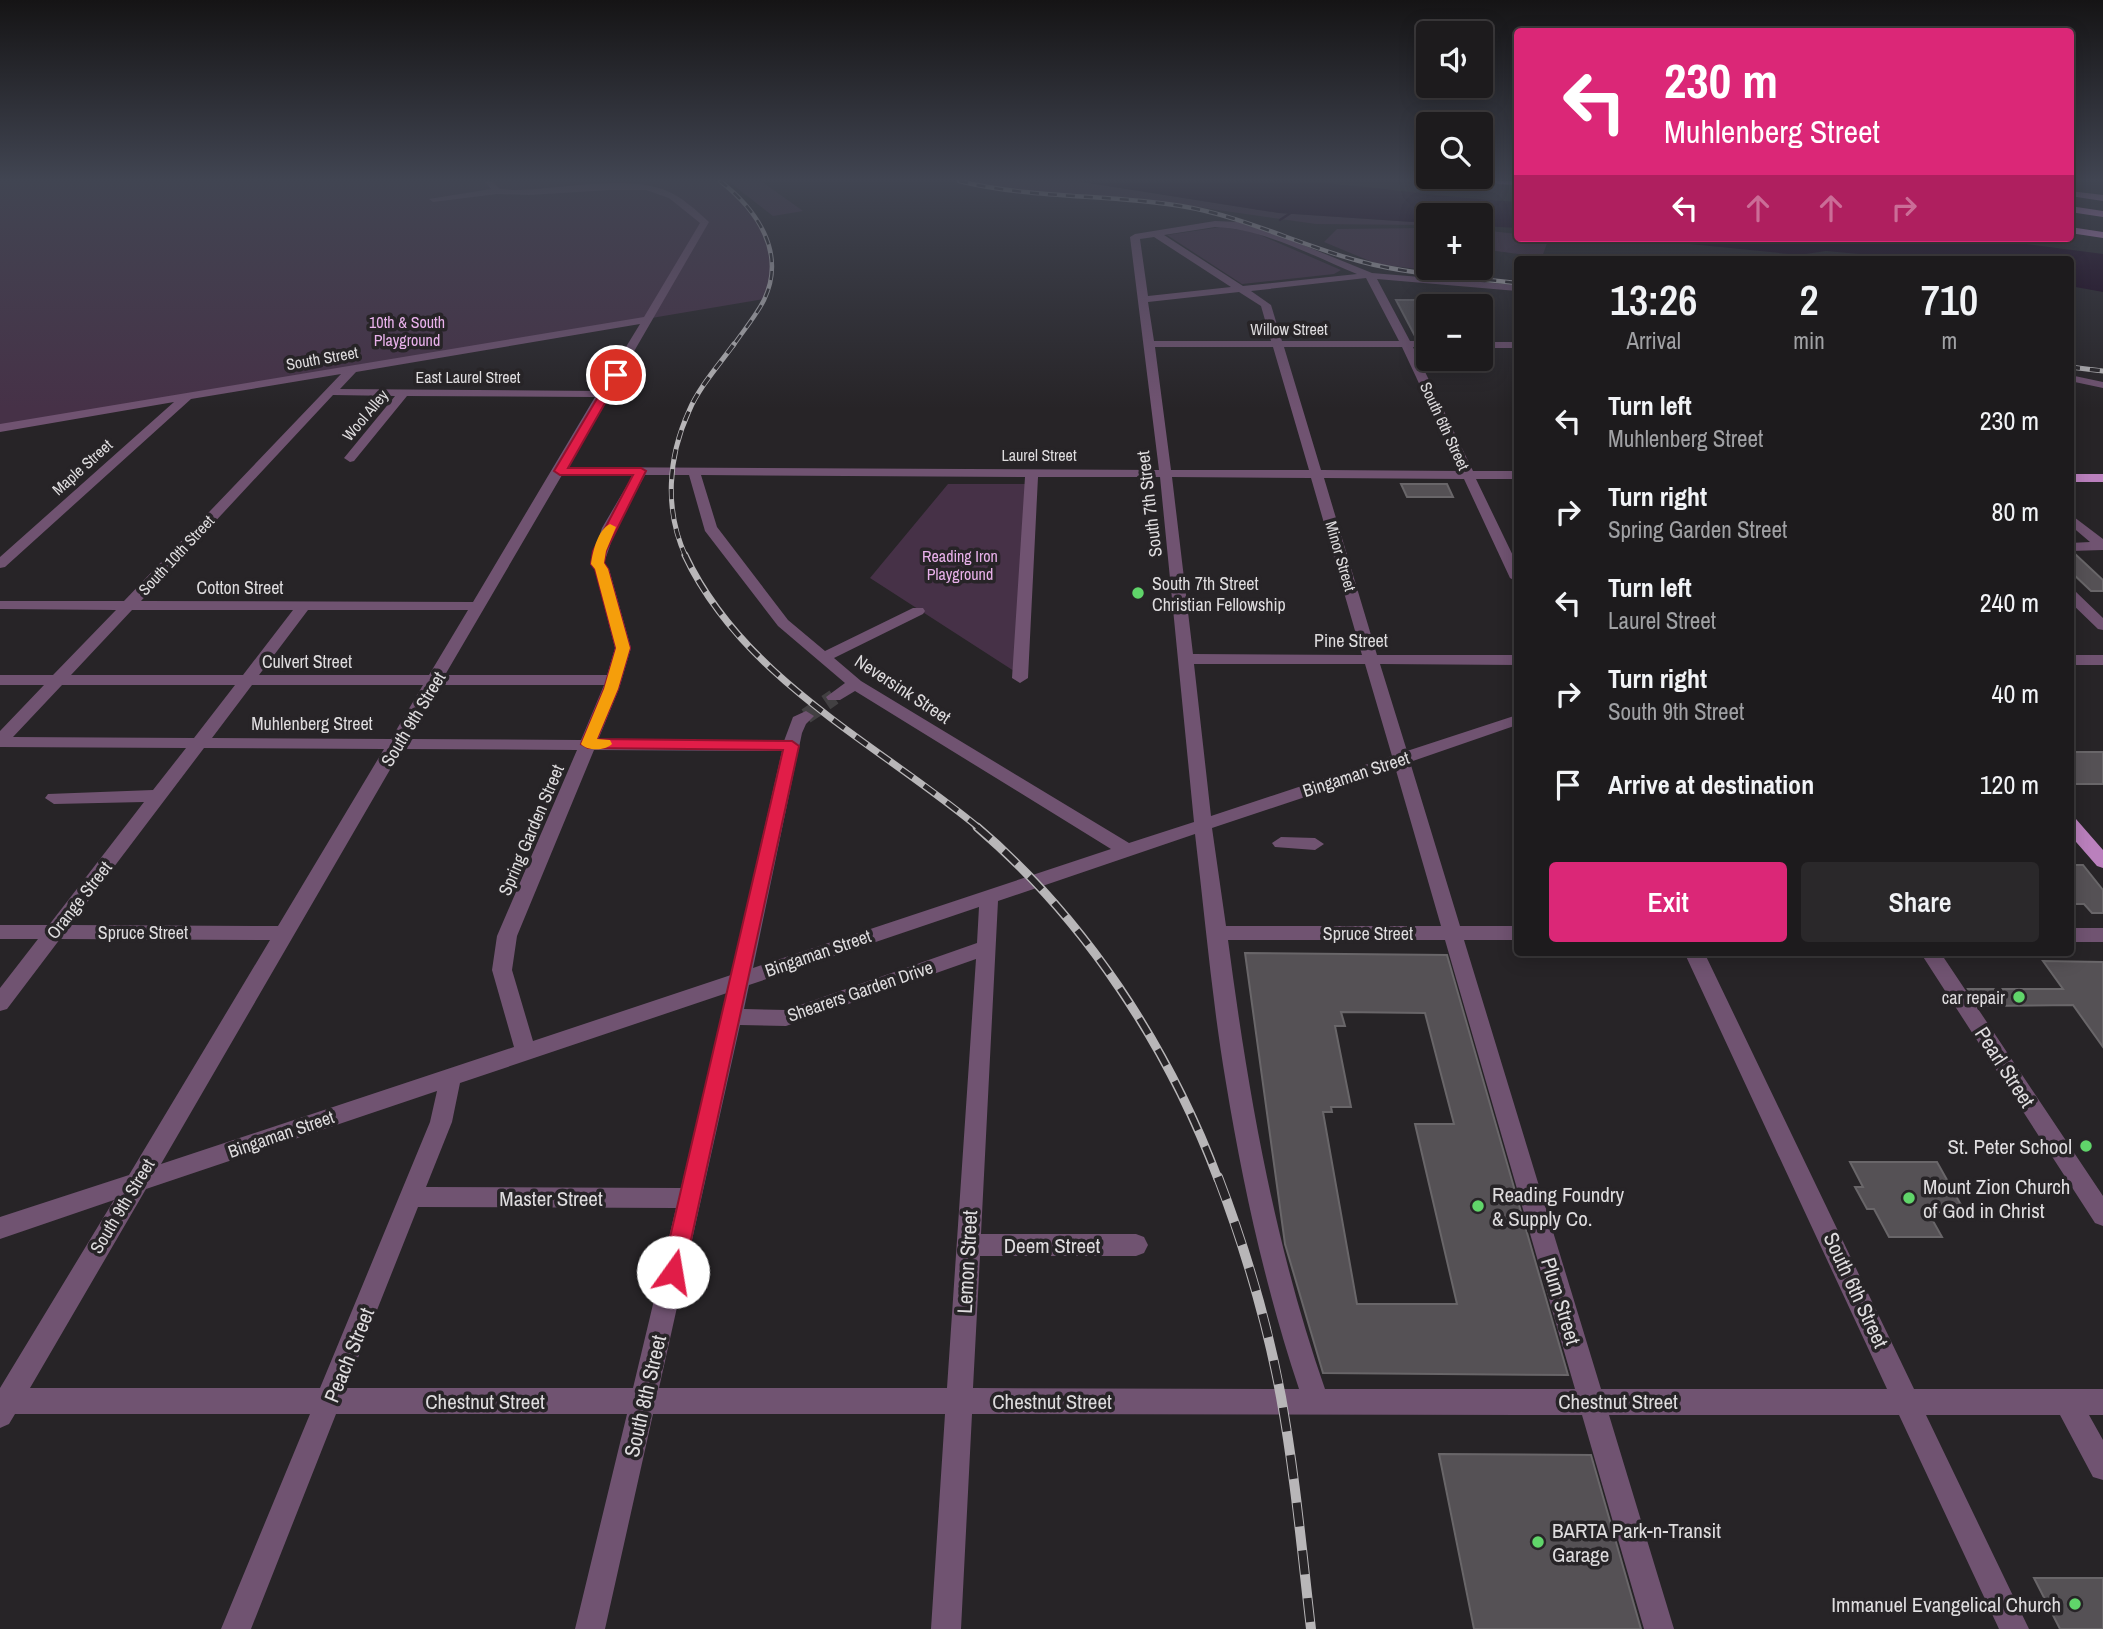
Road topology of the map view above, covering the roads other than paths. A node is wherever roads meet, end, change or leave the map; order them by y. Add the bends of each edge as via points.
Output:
1 (685, 257) edge
2 (1138, 257) edge
3 (1192, 257) edge
4 (1324, 257) edge
5 (1370, 276) junction
6 (1241, 288) junction
7 (1514, 288) edge
8 (1145, 299) junction
9 (649, 319) junction
10 (1150, 344) junction
11 (1278, 344) junction
12 (1406, 344) junction
13 (1416, 344) edge
14 (1493, 345) edge
15 (1514, 345) edge
16 (352, 369) junction
17 (2074, 376) edge
18 (2074, 377) edge
19 (2103, 377) edge
20 (2103, 385) edge
21 (330, 392) junction
22 (404, 392) junction
23 (605, 394) junction
24 (187, 397) junction
25 (6, 427) edge
26 (0, 435) edge
27 (350, 458) dead end
28 (560, 471) junction
29 (641, 471) junction
30 (694, 472) junction
31 (1032, 473) junction
32 (1165, 473) junction
33 (1317, 474) junction
34 (1468, 474) junction
35 (1514, 475) edge
36 (2074, 478) edge
37 (2096, 478) edge
38 (2103, 488) edge
39 (2074, 521) edge
40 (2074, 547) edge
41 (0, 564) edge
42 (1514, 572) edge
43 (2074, 598) edge
44 (0, 605) edge
45 (128, 606) junction
46 (304, 606) junction
47 (480, 606) junction
48 (918, 611) dead end
49 (2103, 626) edge
50 (823, 658) junction
51 (1185, 659) junction
52 (1370, 659) junction
53 (1514, 660) edge
54 (2074, 660) edge
55 (2103, 660) edge
56 (1020, 678) dead end
57 (0, 680) edge
58 (58, 680) junction
59 (436, 680) junction
60 (613, 680) junction
61 (246, 681) junction
62 (855, 684) junction
63 (834, 697) tunnel mouth
64 (806, 716) tunnel mouth
65 (1514, 721) edge
66 (0, 741) edge
67 (201, 741) junction
68 (399, 743) junction
69 (588, 744) junction
70 (792, 746) junction
71 (1400, 760) junction
72 (159, 796) junction
73 (54, 798) dead end
74 (1203, 824) junction
75 (2074, 828) edge
76 (1281, 844) dead end
77 (1315, 844) dead end
78 (1126, 850) junction
79 (2103, 862) edge
80 (989, 895) junction
81 (0, 932) edge
82 (54, 932) junction
83 (285, 933) junction
84 (1219, 933) junction
85 (1452, 933) junction
86 (1514, 933) edge
87 (2074, 935) edge
88 (2103, 935) edge
89 (985, 948) junction
90 (1696, 956) edge
91 (1933, 956) edge
92 (741, 979) junction
93 (0, 1003) edge
94 (732, 1017) junction
95 (526, 1052) junction
96 (451, 1077) junction
97 (136, 1182) junction
98 (412, 1197) junction
99 (690, 1198) junction
100 (2103, 1216) edge
101 (0, 1228) edge
102 (967, 1245) junction
103 (1136, 1245) dead end
104 (331, 1401) junction
105 (645, 1401) junction
106 (960, 1401) junction
107 (1316, 1401) junction
108 (1592, 1401) junction
109 (1909, 1401) junction
110 (2067, 1401) junction
111 (2103, 1402) edge
112 (3, 1405) edge
113 (2103, 1467) edge
114 (236, 1629) edge
115 (590, 1629) edge
116 (946, 1629) edge
117 (1659, 1629) edge
118 (2014, 1629) edge

1 - 9 street, South 9th Street
2 - 8 street, South 7th Street
3 - 6 street, Minor Street
4 - 5 street
5 - 6 street
5 - 7 street
5 - 12 street, South 6th Street
6 - 8 street
6 - 11 street, Minor Street via 1266,305
8 - 10 street, South 7th Street
9 - 16 street, South Street
9 - 23 street, South 9th Street
10 - 11 street, Willow Street
10 - 32 street, South 7th Street
11 - 12 street, Willow Street
11 - 33 street, Minor Street
12 - 13 street, Willow Street
12 - 34 street, South 6th Street
14 - 15 street
16 - 21 street, South 10th Street
16 - 24 street, South Street
17 - 19 street
18 - 20 street
21 - 22 street, East Laurel Street
21 - 45 street, South 10th Street
22 - 23 street, East Laurel Street
22 - 27 street, Wool Alley
23 - 28 street, South 9th Street
24 - 25 street, South Street
24 - 41 street, Maple Street
25 - 26 street
28 - 29 street, Laurel Street
28 - 47 street, South 9th Street
29 - 30 street, Laurel Street
29 - 60 street, Spring Garden Street via 613,520 597,564 623,648
30 - 31 street, Laurel Street
30 - 50 street, Neversink Street via 710,528 775,615
31 - 32 street, Laurel Street
31 - 56 street
32 - 33 street, Laurel Street
32 - 51 street, South 7th Street
33 - 34 street, Laurel Street
33 - 52 street, Minor Street
34 - 35 street, Laurel Street
34 - 42 street, South 6th Street
36 - 37 main road
37 - 38 main road
39 - 40 street via 2103,546
43 - 49 street
44 - 45 street, Cotton Street
45 - 46 street, Cotton Street
45 - 58 street, South 10th Street
46 - 47 street, Cotton Street
46 - 61 street, Orange Street
47 - 59 street, South 9th Street
48 - 50 street
50 - 62 street, Neversink Street
51 - 52 street, Pine Street
51 - 74 street, South 7th Street
52 - 53 street, Pine Street
52 - 71 street, Minor Street
54 - 55 street
57 - 58 street, Culvert Street
58 - 61 street, Culvert Street
58 - 66 street, South 10th Street
59 - 60 street, Culvert Street
59 - 61 street, Culvert Street
59 - 68 street, South 9th Street
60 - 69 street, Spring Garden Street
61 - 67 street, Orange Street
62 - 63 street
62 - 78 street, Neversink Street
64 - 70 street, South 8th Street via 799,721
65 - 71 street, Bingaman Street
66 - 67 street, Muhlenberg Street
67 - 68 street, Muhlenberg Street
67 - 72 street, Orange Street
68 - 69 street, Muhlenberg Street
68 - 83 street, South 9th Street
69 - 70 street, Muhlenberg Street
69 - 95 street, Spring Garden Street via 507,936 502,970
70 - 92 street, South 8th Street
71 - 74 street, Bingaman Street
71 - 85 street, Minor Street
72 - 73 street
72 - 82 street, Orange Street
74 - 78 street, Bingaman Street
74 - 84 street, South 7th Street
75 - 79 main road
76 - 77 street
78 - 80 street, Bingaman Street
80 - 89 street, Lemon Street
80 - 92 street, Bingaman Street
81 - 82 street, Spruce Street
82 - 83 street, Spruce Street
82 - 93 street, Orange Street
83 - 97 street, South 9th Street
84 - 85 street, Spruce Street
84 - 107 street, South 7th Street via 1236,1081 1260,1201
85 - 86 street, Spruce Street
85 - 108 street, Plum Street
87 - 88 street
89 - 94 street, Shearers Garden Drive via 786,1018
89 - 102 street, Lemon Street
90 - 109 street, South 6th Street
91 - 100 street, Pearl Street
92 - 94 street, South 8th Street
92 - 95 street, Bingaman Street
94 - 99 street, South 8th Street
95 - 96 street, Bingaman Street
96 - 97 street, Bingaman Street
96 - 98 street, Peach Street via 442,1122
97 - 101 street, Bingaman Street
97 - 112 street, South 9th Street
98 - 99 street, Master Street
98 - 104 street, Peach Street
99 - 105 street, South 8th Street
102 - 103 street, Deem Street
102 - 106 street, Lemon Street
104 - 105 street, Chestnut Street
104 - 112 street, Chestnut Street
104 - 114 street, Peach Street
105 - 106 street, Chestnut Street
105 - 115 street, South 8th Street
106 - 107 street, Chestnut Street
106 - 116 street, Lemon Street
107 - 108 street, Chestnut Street
108 - 109 street, Chestnut Street
108 - 117 street, Plum Street
109 - 110 street, Chestnut Street
109 - 118 street, South 6th Street
110 - 111 street, Chestnut Street
110 - 113 street

